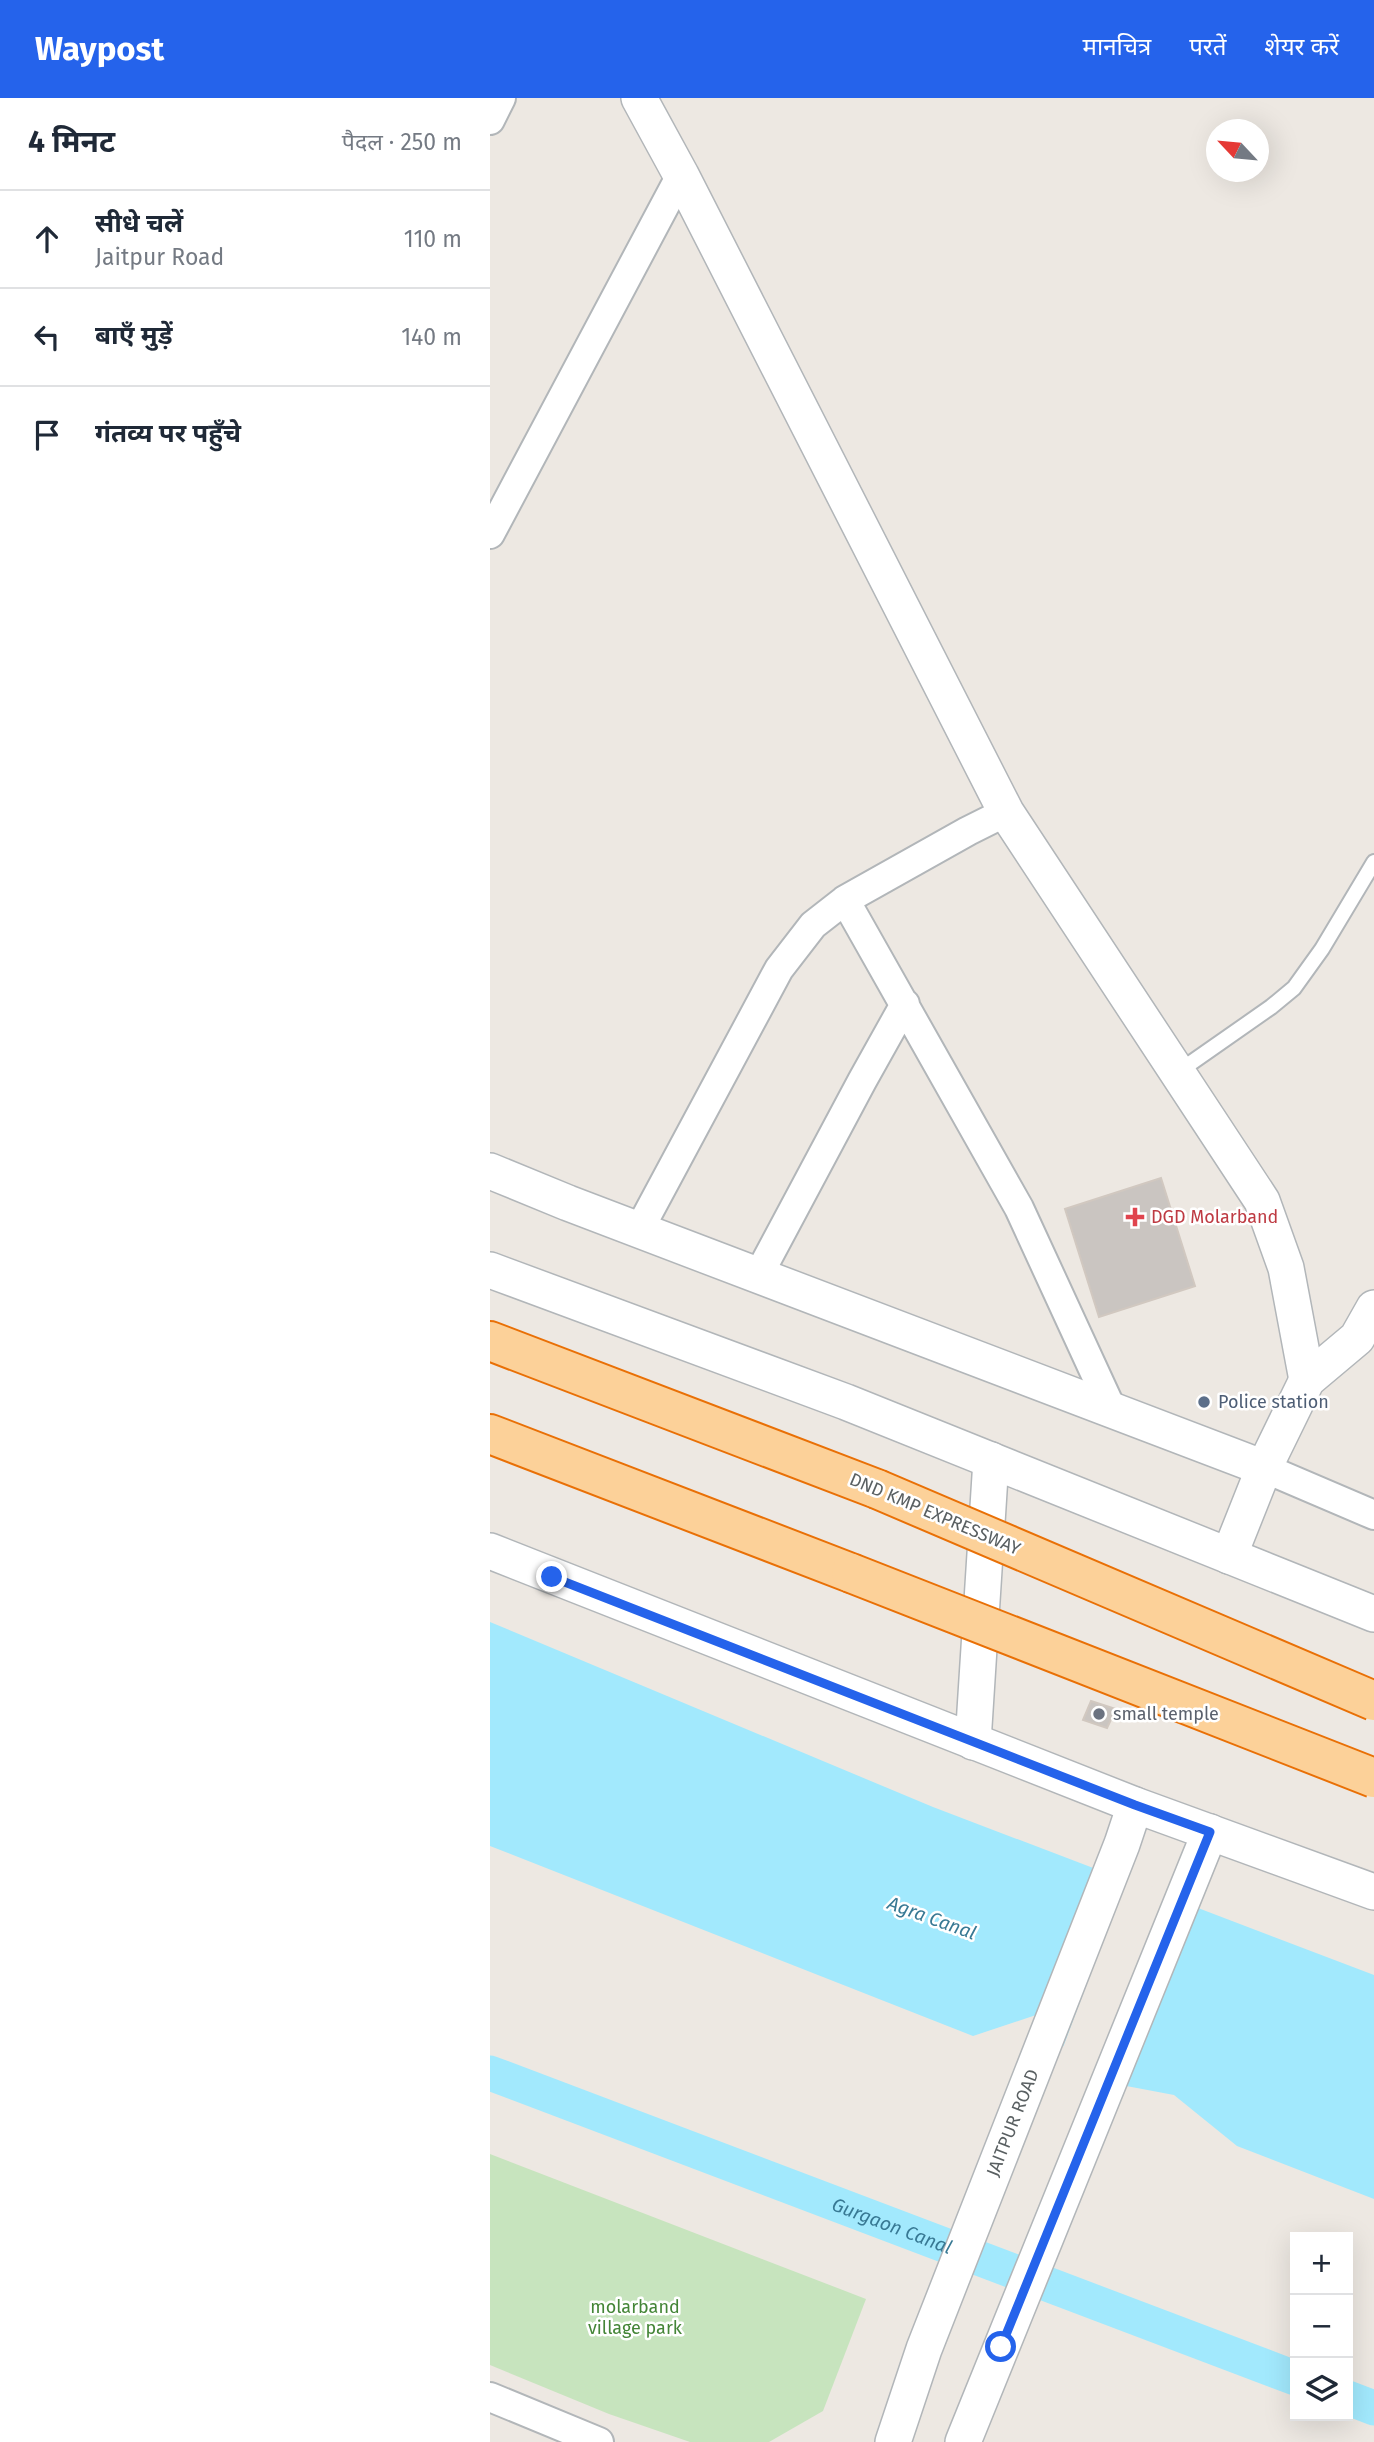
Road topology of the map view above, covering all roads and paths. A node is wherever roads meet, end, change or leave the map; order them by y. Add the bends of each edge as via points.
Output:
1 (501, 98) edge
2 (639, 98) edge
3 (490, 120) edge
4 (681, 175) junction
5 (490, 534) edge
6 (1006, 812) junction
7 (1374, 862) edge
8 (845, 900) junction
9 (905, 1004) junction
10 (1177, 1073) junction
11 (490, 1171) edge
12 (639, 1230) junction
13 (490, 1270) edge
14 (759, 1274) junction
15 (1374, 1308) edge
16 (1366, 1334) edge
17 (490, 1341) edge
18 (1307, 1380) junction
19 (1112, 1410) junction
20 (490, 1434) edge
21 (991, 1460) junction
22 (1264, 1468) junction
23 (1374, 1515) edge
24 (490, 1551) edge
25 (1229, 1556) junction
26 (1374, 1614) edge
27 (1374, 1701) edge
28 (974, 1742) junction
29 (1374, 1778) edge
30 (1135, 1805) junction
31 (1210, 1832) junction
32 (1374, 1892) edge
33 (490, 2397) edge
34 (564, 2435) edge
35 (599, 2442) edge
36 (893, 2442) edge
37 (963, 2442) edge

1 - 3 street
2 - 4 street
4 - 5 street
4 - 6 street
6 - 8 street
6 - 10 street
7 - 10 lane via 1294,988
8 - 9 street
8 - 12 street via 813,925 779,969
9 - 14 street
9 - 19 street via 1019,1208
10 - 18 street via 1262,1201 1286,1268
11 - 12 street
12 - 14 street
13 - 21 street
14 - 19 street
15 - 16 street
16 - 18 street
17 - 27 highway, DND KMP EXPRESSWAY, bridge via 877,1489
18 - 22 street
19 - 22 street
20 - 29 highway, bridge
21 - 25 street
21 - 28 street
22 - 23 street
22 - 25 street
24 - 28 street
25 - 26 street
28 - 30 street
30 - 31 street
30 - 36 street, JAITPUR ROAD via 924,2349
31 - 32 street
31 - 37 street
33 - 34 street
34 - 35 street

